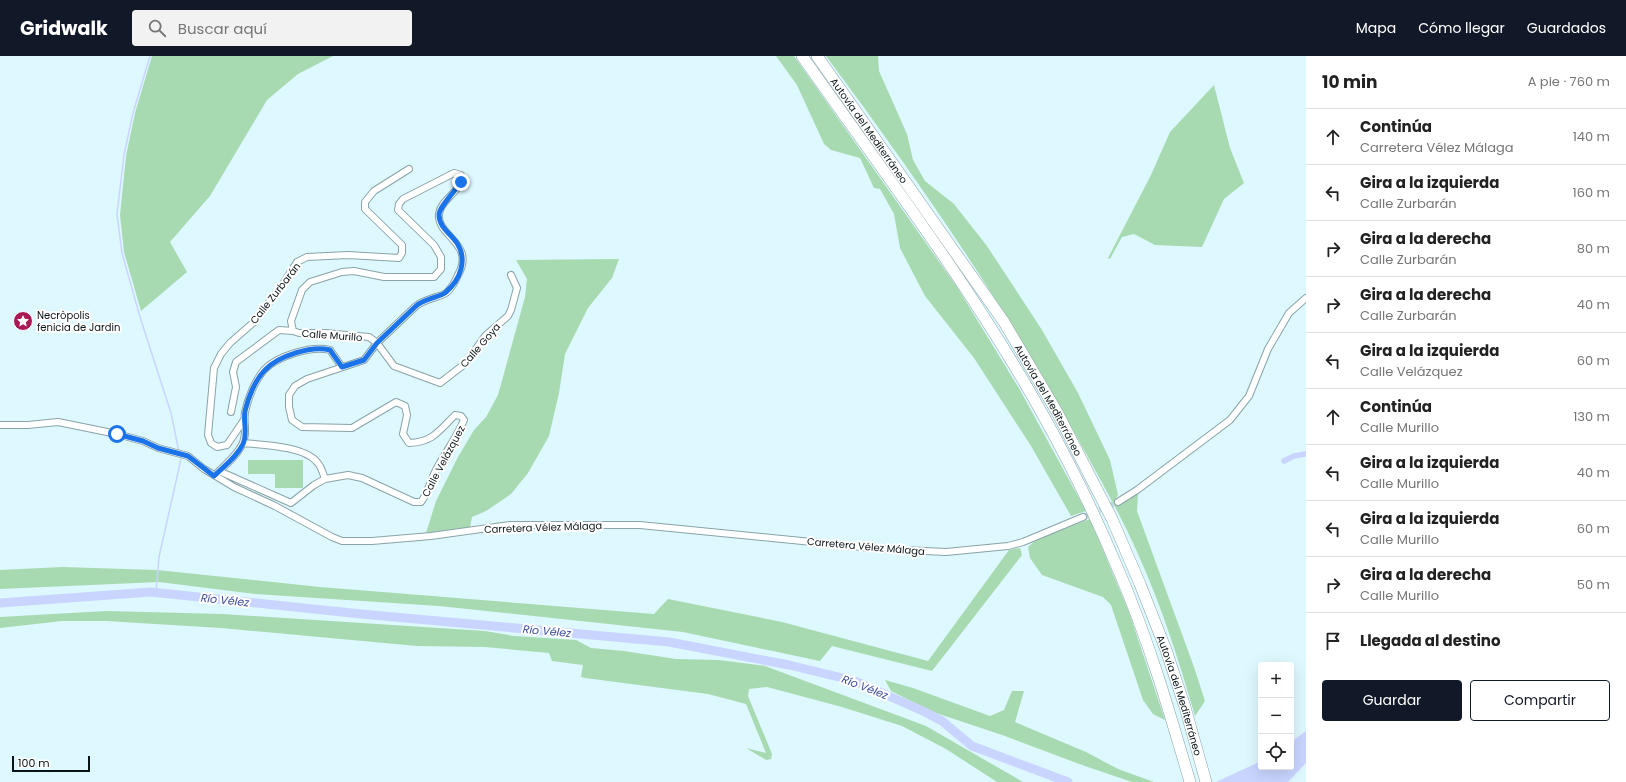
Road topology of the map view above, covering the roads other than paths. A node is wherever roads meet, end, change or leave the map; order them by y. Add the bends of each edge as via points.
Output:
1 (802, 56) edge
2 (817, 56) edge
3 (408, 169) dead end
4 (511, 275) dead end
5 (1306, 298) edge
6 (293, 330) junction
7 (377, 343) junction
8 (342, 367) junction
9 (231, 412) dead end
10 (244, 420) junction
11 (0, 425) edge
12 (243, 443) junction
13 (219, 471) junction
14 (214, 476) junction
15 (325, 479) junction
16 (1118, 502) tunnel mouth
17 (1083, 517) tunnel mouth
18 (1190, 782) edge
19 (1206, 782) edge

1 - 18 highway, Autovía del Mediterráneo via 936,244 997,336 1044,416 1119,570 1169,710
2 - 19 highway, Autovía del Mediterráneo via 1004,322 1057,412 1112,519 1140,584 1166,650
3 - 10 street, Calle Zurbarán via 374,191 365,202 365,209 402,246 399,258 348,255 307,257 297,262 254,322 221,354 214,368 208,435 211,443 217,447 227,445
4 - 7 street, Calle Goya via 517,288 512,310 485,336 466,363 440,383 394,366
5 - 16 street via 1289,313 1280,327 1249,396 1230,420
6 - 7 street, Calle Murillo via 299,333 369,337
6 - 7 street, Calle Murillo via 293,315 302,290 310,282 354,271 384,277 434,277 441,270 441,257 434,245 398,210 399,204 403,199 454,173 461,175 461,182 442,206 439,214 445,230 457,242 462,252 462,268 445,294 422,301
6 - 9 street, Calle Murillo via 280,330 236,362 233,372 236,387
7 - 8 street, Calle Velázquez via 364,360
8 - 10 street, Calle Zurbarán via 330,350 320,348 290,355 278,361 265,370 253,388
8 - 15 street, Calle Velázquez via 295,386 289,395 292,420 302,427 352,428 396,402 405,406 407,415 403,434 409,443 429,440 455,415 461,416 464,420 421,502 414,502 355,476
10 - 12 street, Calle Zurbarán via 246,428
11 - 14 street, Carretera Vélez Málaga via 58,422 117,434 188,456
12 - 13 street, Calle Zurbarán via 235,457
12 - 15 street via 303,452 317,462
13 - 14 street, Calle Zurbarán
13 - 15 street via 291,503
14 - 17 street, Carretera Vélez Málaga via 332,537 354,541 431,536 510,525 640,525 882,549 946,552 1008,546

